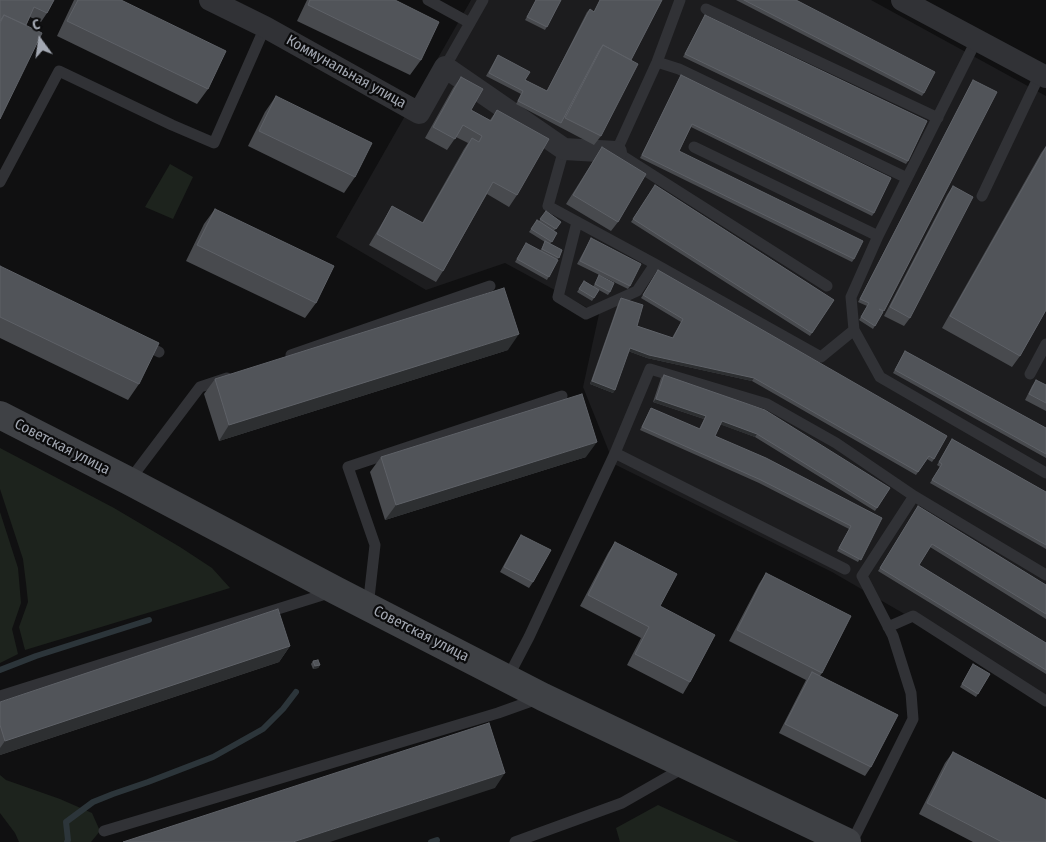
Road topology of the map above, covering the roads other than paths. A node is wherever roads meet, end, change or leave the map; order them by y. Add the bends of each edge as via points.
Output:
1 (210, 0) edge
2 (428, 0) edge
3 (483, 0) edge
4 (680, 0) edge
5 (902, 0) edge
6 (706, 9) dead end
7 (470, 24) junction
8 (265, 27) junction
9 (977, 39) junction
10 (657, 62) junction
11 (445, 68) junction
12 (1043, 76) edge
13 (938, 118) junction
14 (694, 147) dead end
15 (564, 149) junction
16 (616, 152) junction
17 (906, 178) junction
18 (0, 182) edge
19 (982, 196) dead end
20 (577, 222) junction
21 (878, 236) junction
22 (655, 264) junction
23 (490, 286) dead end
24 (827, 286) dead end
25 (854, 330) junction
26 (132, 339) edge
27 (1046, 344) edge
28 (159, 352) dead end
29 (284, 358) edge
30 (237, 374) edge
31 (1030, 374) dead end
32 (562, 396) dead end
33 (0, 415) edge
34 (615, 452) junction
35 (1046, 473) edge
36 (129, 481) junction
37 (914, 496) junction
38 (845, 569) dead end
39 (1046, 575) edge
40 (337, 591) junction
41 (368, 607) junction
42 (888, 626) junction
43 (507, 679) junction
44 (0, 696) edge
45 (543, 697) junction
46 (1046, 701) edge
47 (686, 766) junction
48 (104, 831) dead end
49 (515, 842) edge
50 (847, 842) edge
51 (852, 842) edge

1 - 8 street, Коммунальная улица
2 - 7 lane
3 - 7 lane
4 - 10 lane
5 - 9 street
6 - 13 lane
7 - 11 lane
8 - 11 street, Коммунальная улица via 419,113
8 - 18 lane via 214,143 59,71
9 - 12 street
9 - 13 lane
10 - 16 lane
10 - 17 lane via 679,69
11 - 15 street
12 - 19 lane
13 - 17 lane
14 - 21 lane
15 - 16 street
15 - 20 lane via 548,206
16 - 24 lane
17 - 21 lane
20 - 22 lane
20 - 22 lane via 558,297 586,314 637,291
21 - 25 lane via 851,297
22 - 25 lane via 821,357
23 - 29 lane
25 - 35 lane via 880,377
26 - 28 lane
27 - 31 lane
30 - 36 lane via 200,387
32 - 41 lane via 348,467 374,545
33 - 36 street, Советская улица
34 - 37 lane via 650,369 767,404 836,443
34 - 38 lane
34 - 43 lane
36 - 40 street, Советская улица
37 - 39 lane
37 - 42 lane via 862,576
40 - 41 street, Советская улица
40 - 44 lane
41 - 43 street, Советская улица
42 - 46 lane via 913,616
42 - 51 lane via 911,693 913,719
43 - 45 street, Советская улица
45 - 47 street, Советская улица
45 - 48 lane
47 - 49 lane via 622,803
47 - 50 street, Советская улица

